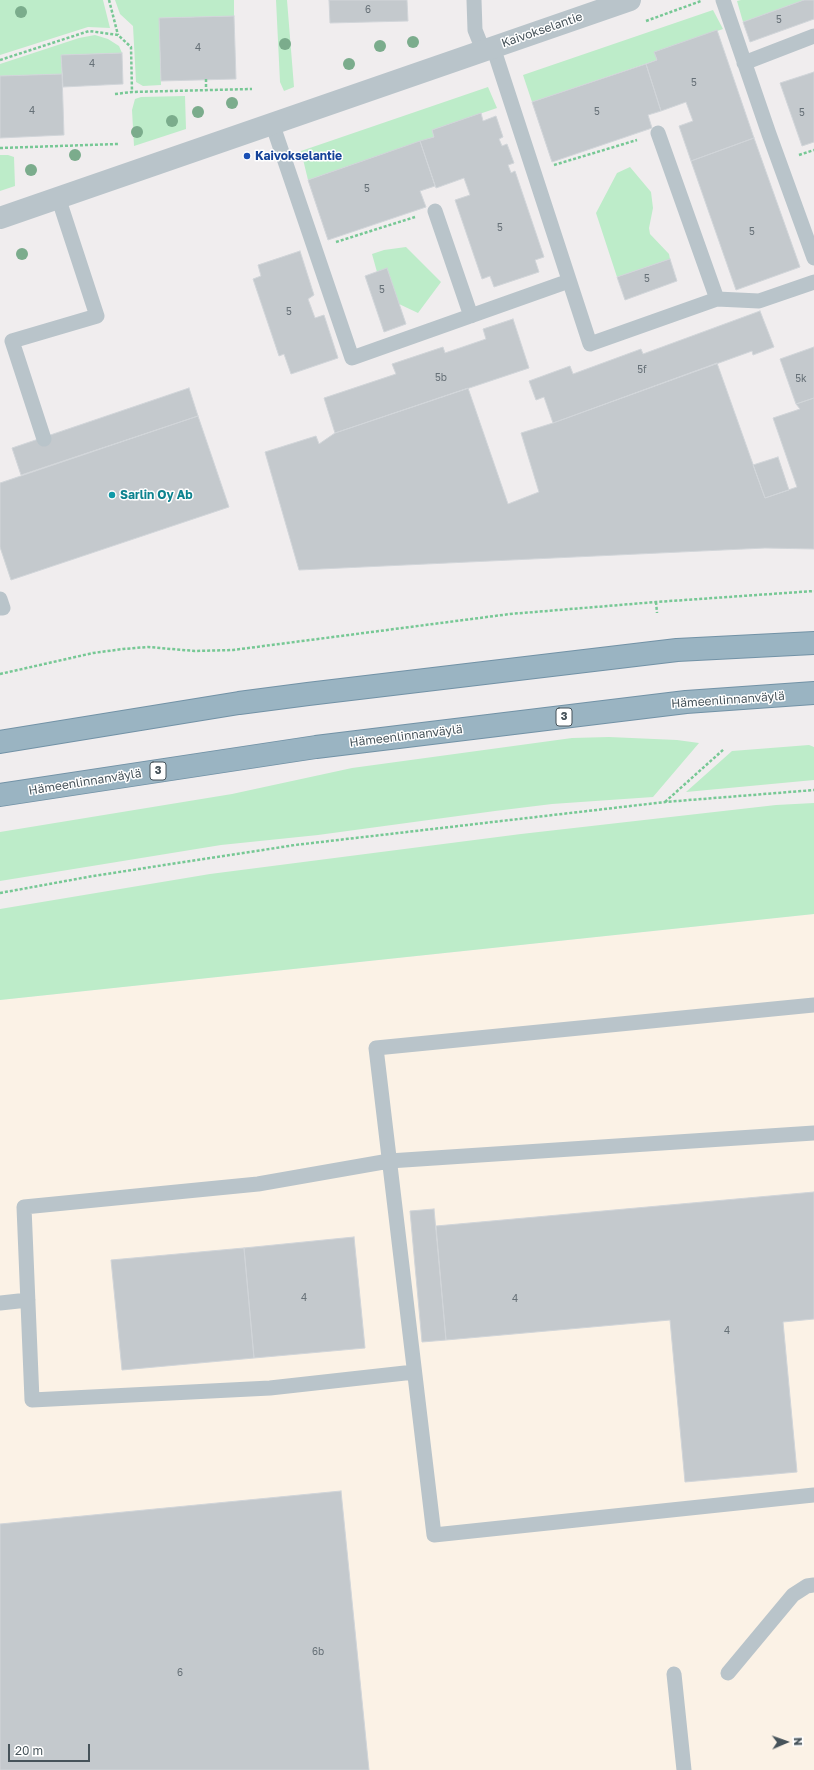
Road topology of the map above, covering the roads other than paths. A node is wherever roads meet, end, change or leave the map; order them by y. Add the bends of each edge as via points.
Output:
1 (474, 0) edge
2 (630, 0) edge
3 (723, 0) edge
4 (814, 36) edge
5 (488, 49) junction
6 (744, 63) junction
7 (272, 123) junction
8 (658, 133) road end
9 (58, 197) junction
10 (435, 211) road end
11 (0, 218) edge
12 (814, 258) edge
13 (569, 281) junction
14 (814, 282) edge
15 (717, 299) junction
16 (471, 316) junction
17 (44, 439) dead end
18 (0, 599) edge
19 (0, 608) edge
20 (814, 643) edge
21 (814, 694) edge
22 (0, 742) edge
23 (0, 795) edge
24 (814, 1005) edge
25 (814, 1133) edge
26 (389, 1162) junction
27 (28, 1300) junction
28 (0, 1303) edge
29 (414, 1372) junction
30 (814, 1495) edge
31 (814, 1586) edge
32 (674, 1674) dead end
33 (728, 1674) dead end
34 (684, 1770) edge

1 - 5 lane via 475,30
2 - 5 street, Kaivokselantie
3 - 6 lane
4 - 6 lane
5 - 7 street, Kaivokselantie
5 - 13 lane via 533,171
6 - 12 lane
7 - 9 street, Kaivokselantie
7 - 16 lane via 352,358
8 - 15 lane
9 - 11 street, Kaivokselantie
9 - 17 lane via 97,316 12,341
10 - 16 lane
13 - 15 lane via 590,344
13 - 16 lane
14 - 15 lane via 759,302
18 - 19 lane via 3,608
20 - 22 highway via 676,650 308,694
21 - 23 highway, Hämeenlinnanväylä / 3 via 686,702 324,746
24 - 26 lane via 376,1048
25 - 26 lane
26 - 27 lane via 258,1184 24,1207
26 - 29 lane
27 - 28 lane
27 - 29 lane via 32,1400 270,1388
29 - 30 lane via 434,1535
31 - 33 lane via 807,1586 793,1595
32 - 34 lane

